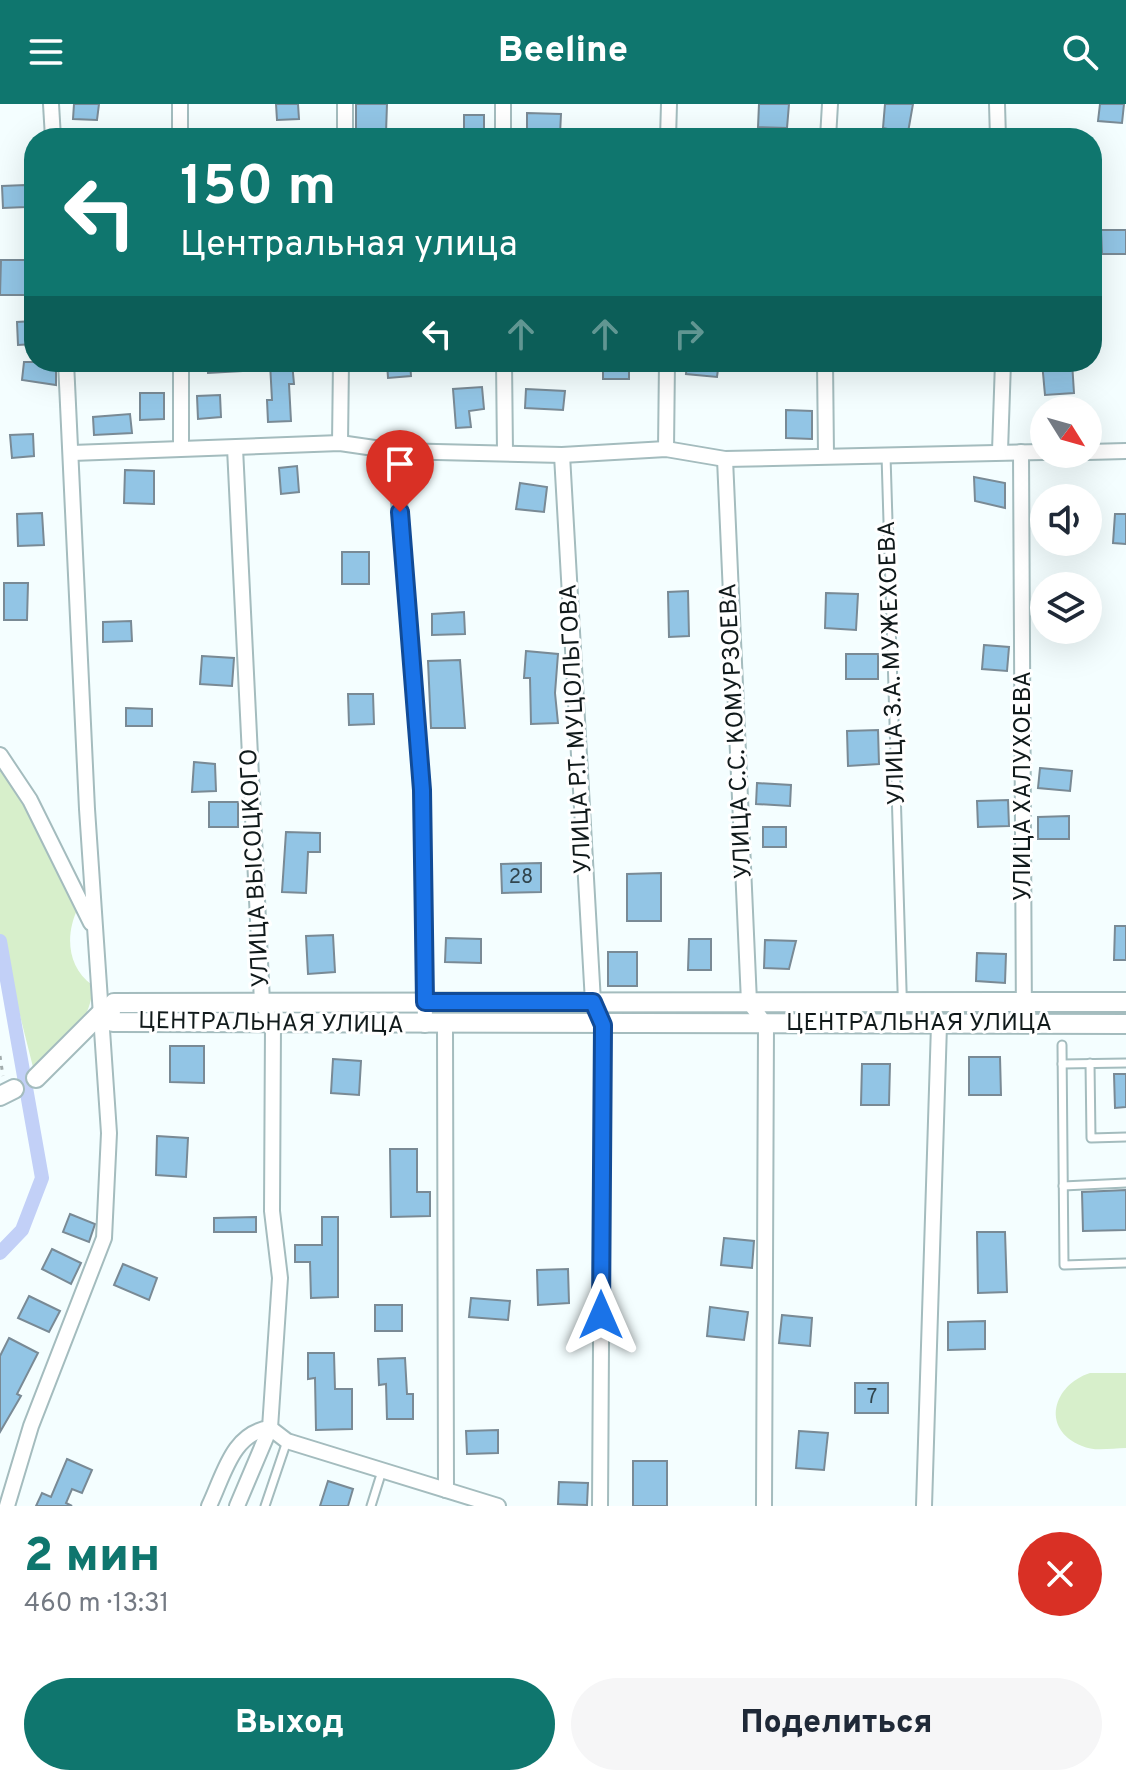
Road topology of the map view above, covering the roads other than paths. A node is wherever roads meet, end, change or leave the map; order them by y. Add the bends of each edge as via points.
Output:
1 (51, 104) edge
2 (180, 104) edge
3 (345, 104) edge
4 (503, 104) edge
5 (669, 104) edge
6 (830, 104) edge
7 (997, 104) edge
8 (52, 128) edge
9 (180, 128) edge
10 (345, 128) edge
11 (503, 128) edge
12 (668, 128) edge
13 (829, 128) edge
14 (998, 128) edge
15 (67, 372) edge
16 (181, 372) edge
17 (341, 372) edge
18 (504, 372) edge
19 (667, 372) edge
20 (825, 372) edge
21 (1003, 372) edge
22 (340, 443) junction
23 (181, 447) junction
24 (235, 448) junction
25 (666, 449) junction
26 (395, 451) junction
27 (1000, 451) junction
28 (1126, 451) edge
29 (505, 452) junction
30 (1021, 452) junction
31 (1030, 452) edge
32 (1102, 452) edge
33 (72, 453) junction
34 (562, 455) junction
35 (826, 455) junction
36 (886, 455) junction
37 (725, 459) junction
38 (0, 755) edge
39 (94, 929) junction
40 (262, 1002) junction
41 (425, 1002) junction
42 (593, 1002) junction
43 (749, 1002) junction
44 (902, 1002) junction
45 (1025, 1002) junction
46 (1126, 1002) edge
47 (106, 1012) junction
48 (903, 1024) junction
49 (1024, 1024) junction
50 (1126, 1024) edge
51 (273, 1025) junction
52 (425, 1025) junction
53 (445, 1025) junction
54 (603, 1025) junction
55 (766, 1025) junction
56 (939, 1025) junction
57 (1062, 1045) dead end
58 (1090, 1063) junction
59 (1126, 1063) edge
60 (1062, 1064) junction
61 (36, 1078) dead end
62 (1126, 1137) edge
63 (1126, 1183) edge
64 (1063, 1186) junction
65 (1126, 1263) edge
66 (270, 1428) junction
67 (287, 1441) junction
68 (382, 1471) junction
69 (446, 1490) junction
70 (7, 1506) edge
71 (209, 1506) edge
72 (237, 1506) edge
73 (265, 1506) edge
74 (371, 1506) edge
75 (498, 1506) edge
76 (600, 1506) edge
77 (764, 1506) edge
78 (924, 1506) edge

1 - 8 street
2 - 9 street
3 - 10 street
4 - 11 street
5 - 12 street
6 - 13 street
7 - 14 street
15 - 33 street
16 - 23 street
17 - 22 street
18 - 29 street
19 - 25 street
20 - 35 street
21 - 27 street
22 - 24 street
22 - 26 street
23 - 24 street
23 - 33 street
24 - 40 street, УЛИЦА ВЫСОЦКОГО
25 - 34 street
25 - 37 street
26 - 29 street
26 - 41 street via 422,790
27 - 30 street
27 - 36 street
28 - 32 street
29 - 34 street
30 - 31 street
30 - 45 street, УЛИЦА ХАЛУХОЕВА
33 - 39 street
34 - 42 street, УЛИЦА Р.Т. МУЦОЛЬГОВА
35 - 36 street
35 - 37 street
36 - 44 lane, УЛИЦА З.А. МУЖЕХОЕВА
37 - 43 street, УЛИЦА С.С. КОМУРЗОЕВА
38 - 39 street via 30,800
39 - 47 street
40 - 41 street, ЦЕНТРАЛЬНАЯ УЛИЦА
40 - 47 street, ЦЕНТРАЛЬНАЯ УЛИЦА via 114,1003
40 - 51 street, УЛИЦА ВЫСОЦКОГО
41 - 42 street, ЦЕНТРАЛЬНАЯ УЛИЦА
41 - 52 street
42 - 43 street, ЦЕНТРАЛЬНАЯ УЛИЦА
42 - 54 street
43 - 44 street, ЦЕНТРАЛЬНАЯ УЛИЦА
43 - 55 street
44 - 45 street, ЦЕНТРАЛЬНАЯ УЛИЦА
44 - 48 lane, УЛИЦА З.А. МУЖЕХОЕВА
45 - 46 street, ЦЕНТРАЛЬНАЯ УЛИЦА
45 - 49 street, УЛИЦА ХАЛУХОЕВА
47 - 51 street, ЦЕНТРАЛЬНАЯ УЛИЦА via 113,1022
47 - 61 street
47 - 70 street via 109,1133 104,1238 31,1426
48 - 55 street, ЦЕНТРАЛЬНАЯ УЛИЦА
48 - 56 street, ЦЕНТРАЛЬНАЯ УЛИЦА
49 - 50 street, ЦЕНТРАЛЬНАЯ УЛИЦА
49 - 56 street, ЦЕНТРАЛЬНАЯ УЛИЦА
51 - 52 street, ЦЕНТРАЛЬНАЯ УЛИЦА
51 - 66 street, УЛИЦА ВЫСОЦКОГО via 272,1211 280,1278
52 - 53 street, ЦЕНТРАЛЬНАЯ УЛИЦА
53 - 54 street, ЦЕНТРАЛЬНАЯ УЛИЦА
53 - 69 street
54 - 55 street, ЦЕНТРАЛЬНАЯ УЛИЦА
54 - 76 street
55 - 77 street
56 - 78 street
57 - 60 lane
58 - 59 lane
58 - 60 lane
58 - 62 lane via 1091,1138
60 - 64 lane
63 - 64 lane
64 - 65 lane via 1064,1265
66 - 67 street
66 - 71 street via 254,1430 241,1440
66 - 72 street, УЛИЦА ВЫСОЦКОГО
67 - 68 street
67 - 73 lane
68 - 69 street
68 - 74 lane
69 - 75 street

